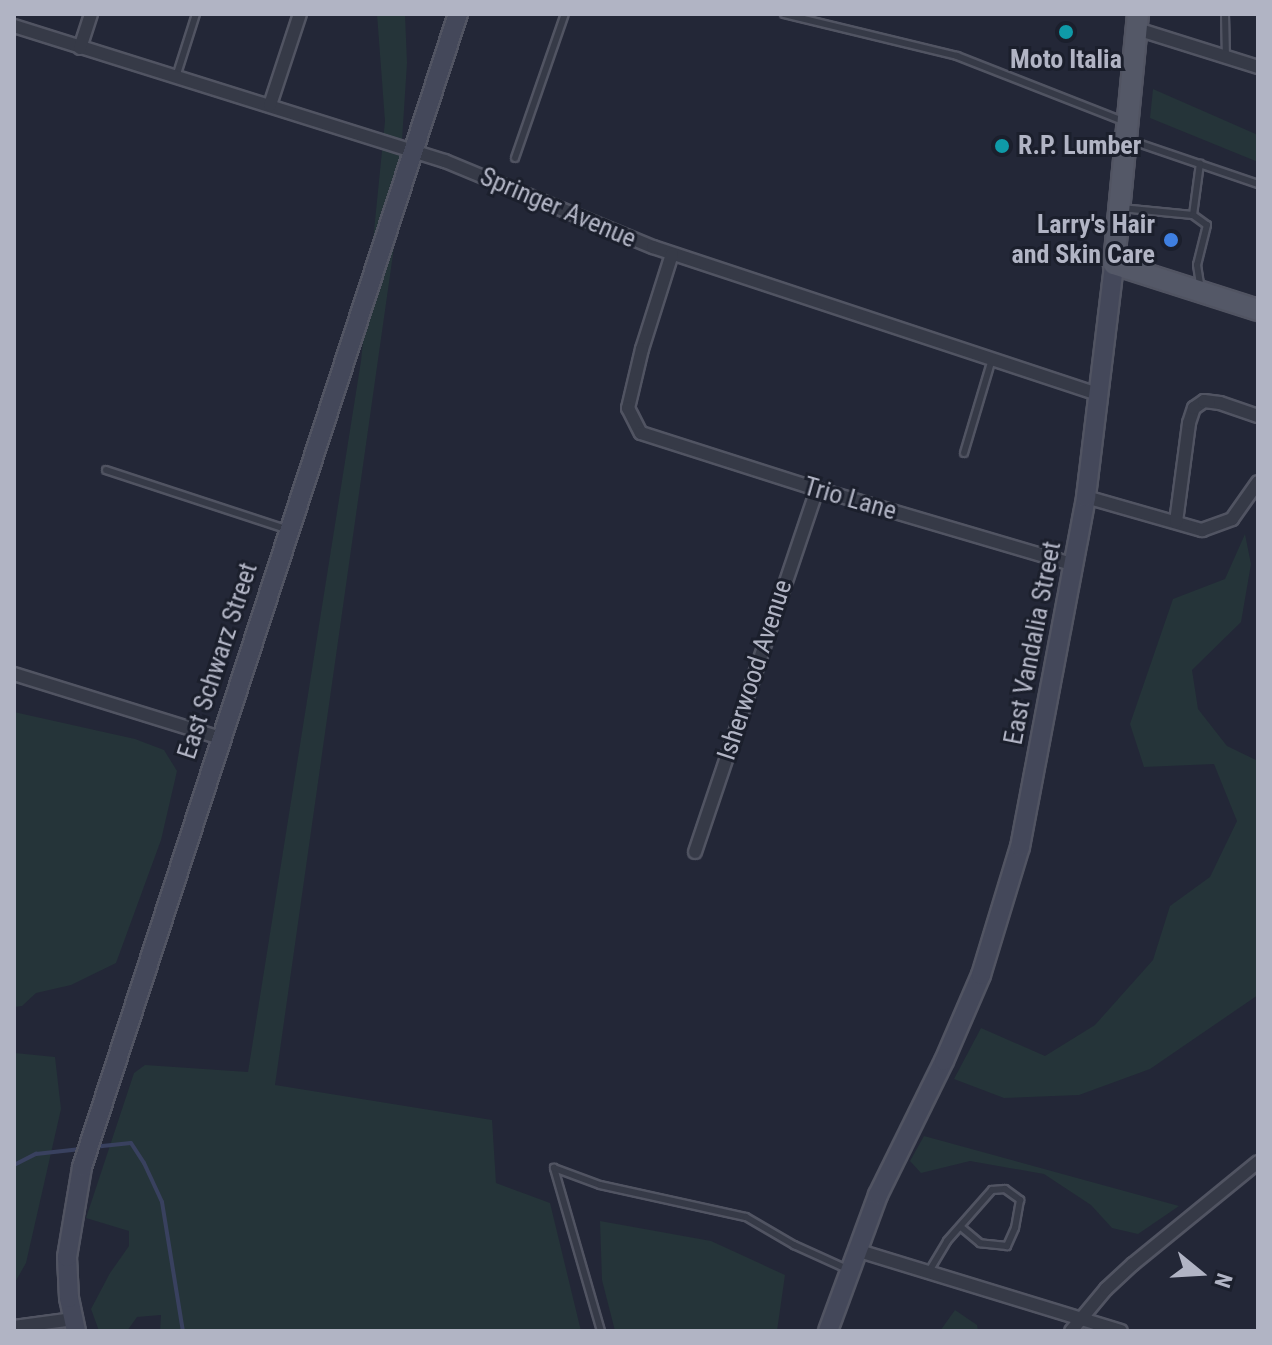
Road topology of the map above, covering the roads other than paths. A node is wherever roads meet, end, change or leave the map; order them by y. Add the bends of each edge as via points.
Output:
1 (91, 14) edge
2 (196, 14) edge
3 (300, 14) edge
4 (458, 14) edge
5 (565, 14) edge
6 (784, 14) edge
7 (1225, 14) edge
8 (1138, 22) edge
9 (14, 26) edge
10 (80, 48) junction
11 (1226, 57) junction
12 (1258, 67) edge
13 (176, 77) junction
14 (270, 105) junction
15 (1125, 131) junction
16 (413, 150) junction
17 (515, 158) dead end
18 (1200, 163) junction
19 (1258, 184) edge
20 (1118, 208) junction
21 (1193, 215) junction
22 (672, 254) junction
23 (1114, 264) junction
24 (1202, 292) junction
25 (1258, 310) edge
26 (992, 359) junction
27 (1100, 395) junction
28 (1258, 416) edge
29 (964, 453) dead end
30 (106, 470) dead end
31 (1258, 482) edge
32 (817, 489) junction
33 (1086, 497) junction
34 (1176, 522) junction
35 (289, 530) junction
36 (1075, 565) junction
37 (14, 674) edge
38 (221, 738) junction
39 (695, 852) dead end
40 (1258, 1162) edge
41 (961, 1227) junction
42 (856, 1250) junction
43 (849, 1270) junction
44 (928, 1273) junction
45 (1080, 1319) junction
46 (75, 1325) edge
47 (14, 1327) edge
48 (601, 1331) edge
49 (828, 1331) edge
50 (1071, 1331) edge
51 (1121, 1331) edge

1 - 10 street
2 - 13 lane
3 - 14 street
4 - 16 street, East Schwarz Street
5 - 17 lane
6 - 15 lane via 957,56
7 - 11 lane
8 - 11 street
8 - 15 main road, East Vandalia Street
9 - 10 street, Springer Avenue
10 - 13 street, Springer Avenue
11 - 12 street
13 - 14 street, Springer Avenue
14 - 16 street, Springer Avenue
15 - 18 lane
15 - 20 main road, East Vandalia Street
16 - 22 street, Springer Avenue
16 - 35 street, East Schwarz Street
18 - 19 lane
18 - 21 lane
20 - 21 lane
20 - 23 main road, East Vandalia Street
21 - 24 lane via 1207,225 1197,265
22 - 26 street, Springer Avenue
22 - 32 street, Trio Lane via 642,349 628,408 632,420 641,433
23 - 24 main road
23 - 27 street, East Vandalia Street
24 - 25 main road
26 - 27 street, Springer Avenue
26 - 29 lane
27 - 33 street, East Vandalia Street
28 - 34 street via 1220,403 1204,401 1194,408
30 - 35 lane
31 - 34 street via 1232,519 1217,527 1202,530
32 - 36 street, Trio Lane
32 - 39 street, Isherwood Avenue
33 - 34 street
33 - 36 street, East Vandalia Street
35 - 38 street, East Schwarz Street
36 - 42 street, East Vandalia Street via 1020,847 1001,918 965,1017 900,1145
37 - 38 street
38 - 46 street, East Schwarz Street via 85,1157 68,1245
40 - 45 street via 1133,1264
41 - 41 lane via 997,1188 1020,1200 1007,1246 980,1243
41 - 44 lane
42 - 43 street, East Vandalia Street
42 - 44 street
43 - 48 lane via 746,1217 600,1185 554,1168
43 - 49 street, East Vandalia Street
44 - 45 street
45 - 50 street
45 - 51 street
46 - 47 street

